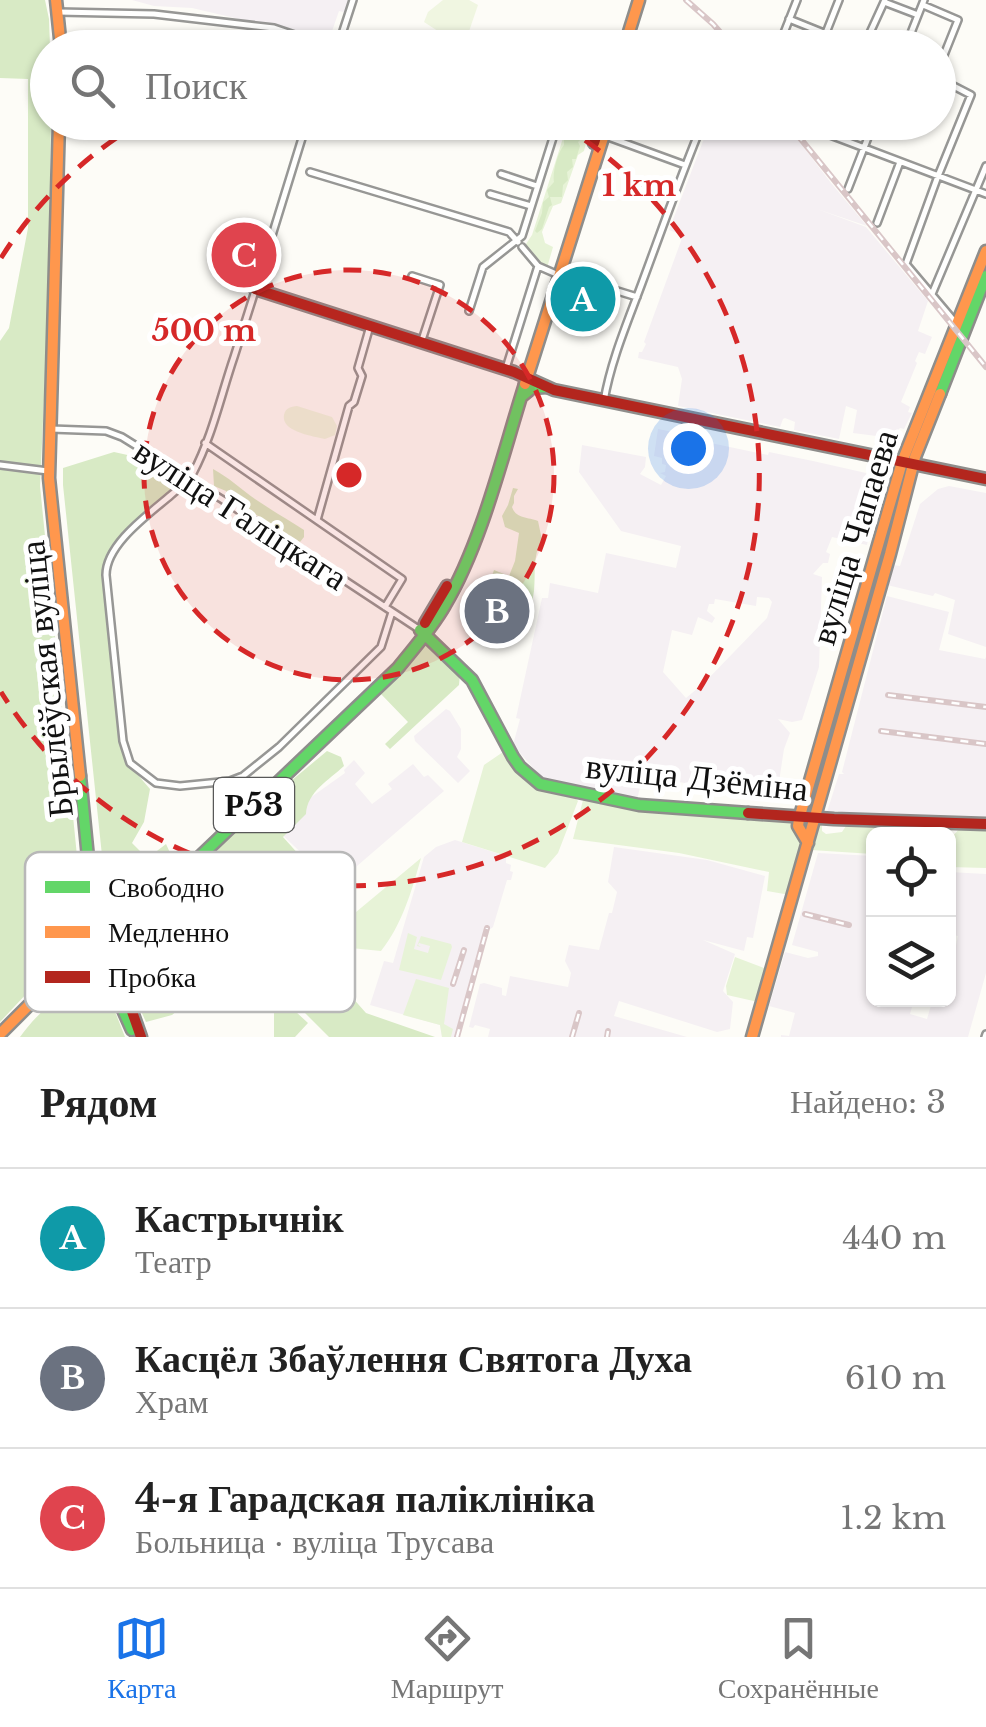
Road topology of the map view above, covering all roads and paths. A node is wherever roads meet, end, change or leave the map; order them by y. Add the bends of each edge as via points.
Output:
1 (56, 0) edge
2 (353, 0) edge
3 (642, 0) edge
4 (796, 0) edge
5 (838, 0) edge
6 (885, 1) edge
7 (924, 2) edge
8 (58, 12) junction
9 (918, 15) junction
10 (789, 19) junction
11 (60, 30) edge
12 (280, 30) edge
13 (343, 30) edge
14 (633, 30) edge
15 (785, 30) edge
16 (817, 30) edge
17 (826, 30) edge
18 (871, 30) edge
19 (912, 30) edge
20 (954, 30) edge
21 (956, 87) edge
22 (956, 131) edge
23 (59, 140) edge
24 (301, 140) edge
25 (552, 140) edge
26 (599, 140) edge
27 (599, 140) edge
28 (630, 140) edge
29 (695, 140) edge
30 (846, 140) edge
31 (867, 140) edge
32 (952, 140) edge
33 (864, 148) junction
34 (900, 162) junction
35 (685, 165) junction
36 (986, 166) edge
37 (310, 172) dead end
38 (500, 174) dead end
39 (938, 176) junction
40 (538, 186) junction
41 (848, 189) dead end
42 (974, 190) junction
43 (490, 194) dead end
44 (986, 194) edge
45 (531, 206) junction
46 (876, 222) dead end
47 (519, 243) junction
48 (986, 252) edge
49 (538, 266) junction
50 (554, 273) junction
51 (412, 276) dead end
52 (986, 276) edge
53 (572, 277) dead end
54 (255, 287) junction
55 (932, 294) junction
56 (637, 298) junction
57 (469, 311) dead end
58 (346, 316) junction
59 (957, 325) junction
60 (370, 326) junction
61 (422, 339) junction
62 (464, 354) junction
63 (507, 364) junction
64 (525, 374) junction
65 (940, 380) junction
66 (546, 387) junction
67 (566, 393) junction
68 (520, 398) junction
69 (604, 401) junction
70 (51, 429) junction
71 (205, 443) junction
72 (907, 463) junction
73 (0, 465) edge
74 (50, 471) junction
75 (190, 478) junction
76 (986, 479) edge
77 (318, 520) junction
78 (385, 608) junction
79 (392, 612) junction
80 (423, 632) junction
81 (816, 760) junction
82 (830, 764) junction
83 (80, 765) junction
84 (800, 816) junction
85 (816, 817) junction
86 (986, 824) edge
87 (808, 843) junction
88 (88, 852) edge
89 (90, 852) edge
90 (197, 852) edge
91 (204, 852) edge
92 (25, 1012) edge
93 (30, 1012) edge
94 (126, 1012) edge
95 (130, 1012) edge
96 (2, 1036) edge
97 (138, 1037) edge
98 (752, 1037) edge

1 - 8 main road
2 - 13 street
3 - 14 main road
4 - 10 street
5 - 17 street
6 - 9 street
6 - 18 street
7 - 9 street
7 - 20 street via 958,20
8 - 11 main road
8 - 12 street via 154,14
9 - 19 street
10 - 15 street
10 - 16 street
21 - 22 street via 971,94
23 - 70 main road, Брылёўская вуліца
24 - 54 street
25 - 40 street
26 - 50 main road, Р53
27 - 64 main road, Р53
28 - 35 street
29 - 35 street
30 - 33 street
31 - 33 street
32 - 39 street
33 - 34 street
33 - 41 street
34 - 39 street
34 - 46 street
35 - 56 street
36 - 42 street
37 - 47 street via 510,232
38 - 40 street
39 - 42 street
39 - 55 street via 906,264
40 - 45 street
42 - 44 street
42 - 55 street
43 - 45 street
45 - 47 street
47 - 49 street
47 - 57 street via 483,267
48 - 59 main road, вуліца Чапаева
49 - 50 street
49 - 63 street
50 - 64 main road, Р53
51 - 61 street via 440,285
52 - 65 main road, вуліца Чапаева
53 - 56 street
54 - 58 main road
54 - 71 street
55 - 59 street
56 - 69 street
58 - 60 main road
58 - 61 main road
59 - 65 main road, вуліца Чапаева
60 - 61 main road
60 - 77 street via 358,368 362,376
61 - 62 main road
62 - 63 main road
62 - 64 main road
63 - 64 main road
64 - 66 main road
64 - 67 main road
64 - 68 main road, Р53
64 - 80 main road, Р53 via 468,541
65 - 72 main road, вуліца Чапаева
66 - 67 main road
66 - 68 main road
67 - 69 main road
68 - 80 main road, Р53 via 466,561
69 - 72 main road
70 - 74 main road, Брылёўская вуліца
70 - 75 street, вуліца Галіцкага via 116,434
71 - 75 street
71 - 77 street
72 - 76 main road
72 - 81 main road, вуліца Чапаева
72 - 82 main road, вуліца Чапаева
73 - 74 street
74 - 83 main road, Брылёўская вуліца
75 - 78 street, вуліца Галіцкага
75 - 79 street via 111,553 106,566 124,748 136,769 156,783 243,776 370,660 384,644
77 - 78 street via 402,579
78 - 79 street, вуліца Галіцкага
79 - 80 street, вуліца Галіцкага
80 - 84 main road, вуліца Дзёміна via 472,680 513,757 540,784 639,806
80 - 90 main road, Р53
80 - 91 main road, Р53 via 388,677
81 - 82 main road
81 - 84 main road, вуліца Чапаева
82 - 85 main road, вуліца Чапаева
83 - 88 main road, Брылёўская вуліца
83 - 89 main road, Брылёўская вуліца
84 - 85 main road, вуліца Дзёміна
84 - 87 main road
85 - 86 main road, вуліца Дзёміна
85 - 87 main road, вуліца Чапаева
87 - 98 main road, вуліца Чапаева
92 - 96 main road, Брылёўская вуліца
93 - 96 main road
94 - 97 main road
95 - 97 main road

